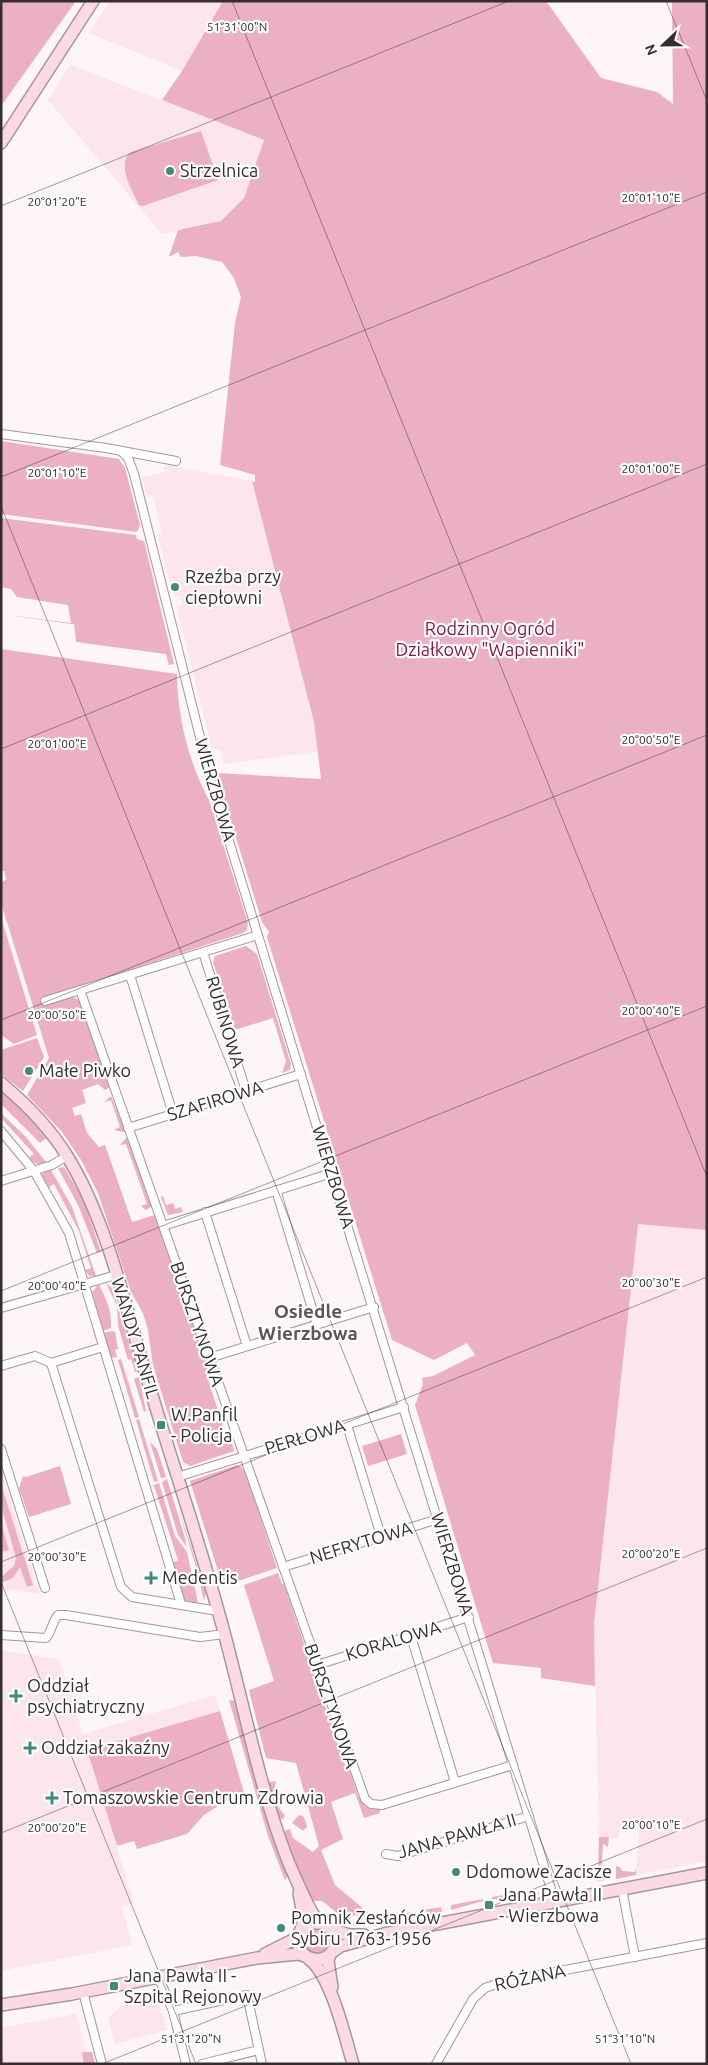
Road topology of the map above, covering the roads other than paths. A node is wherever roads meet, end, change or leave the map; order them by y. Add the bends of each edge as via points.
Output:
1 (93, 1) edge
2 (1, 143) edge
3 (1, 434) edge
4 (121, 451) junction
5 (176, 461) dead end
6 (258, 935) junction
7 (203, 952) junction
8 (130, 975) junction
9 (80, 990) junction
10 (45, 1001) dead end
11 (301, 1074) junction
12 (1, 1083) edge
13 (246, 1091) junction
14 (173, 1114) junction
15 (128, 1128) junction
16 (1, 1131) edge
17 (67, 1156) junction
18 (34, 1171) junction
19 (332, 1173) junction
20 (1, 1181) edge
21 (276, 1190) junction
22 (205, 1212) junction
23 (163, 1226) junction
24 (116, 1275) junction
25 (85, 1283) junction
26 (1, 1308) edge
27 (374, 1308) junction
28 (317, 1325) junction
29 (247, 1346) junction
30 (103, 1347) junction
31 (209, 1358) junction
32 (51, 1363) junction
33 (1, 1366) edge
34 (404, 1407) junction
35 (347, 1424) junction
36 (1, 1449) edge
37 (244, 1456) junction
38 (178, 1477) junction
39 (438, 1519) junction
40 (382, 1536) junction
41 (283, 1567) junction
42 (45, 1588) dead end
43 (180, 1604) junction
44 (218, 1611) junction
45 (468, 1617) junction
46 (224, 1634) junction
47 (1, 1635) edge
48 (411, 1636) junction
49 (317, 1665) junction
50 (513, 1764) junction
51 (455, 1782) junction
52 (529, 1816) junction
53 (386, 1854) dead end
54 (707, 1873) edge
55 (296, 1879) junction
56 (622, 1889) junction
57 (555, 1902) junction
58 (328, 1926) junction
59 (299, 1934) junction
60 (384, 1934) junction
61 (707, 1943) edge
62 (331, 1953) junction
63 (307, 1957) junction
64 (635, 1957) junction
65 (257, 1958) junction
66 (158, 1976) junction
67 (83, 1992) junction
68 (334, 2004) junction
69 (1, 2005) edge
70 (173, 2011) junction
71 (259, 2050) junction
72 (102, 2064) edge
73 (186, 2064) edge
74 (202, 2064) edge
75 (262, 2064) edge
76 (353, 2064) edge
77 (436, 2064) edge

1 - 2 street
3 - 4 street
4 - 5 street
4 - 6 street, WIERZBOWA via 132,465 213,789
6 - 7 street
6 - 11 street, WIERZBOWA
7 - 8 street
7 - 13 street, RUBINOWA
8 - 9 street
8 - 14 street
9 - 10 street
9 - 15 street, BURSZTYNOWA
11 - 13 street, SZAFIROWA
11 - 19 street, WIERZBOWA
12 - 17 street, WANDY PANFIL via 37,1117
13 - 14 street, SZAFIROWA
14 - 15 street, SZAFIROWA
15 - 23 street, BURSZTYNOWA
16 - 18 street
17 - 18 street
17 - 24 street, WANDY PANFIL via 97,1217
18 - 20 street
18 - 25 street via 69,1233
19 - 21 street
19 - 27 street, WIERZBOWA
21 - 22 street
21 - 28 street
22 - 23 street
22 - 29 street
23 - 31 street, BURSZTYNOWA
24 - 25 street
24 - 38 street, WANDY PANFIL
25 - 26 street
25 - 30 street
27 - 28 street
27 - 34 street, WIERZBOWA
28 - 29 street
29 - 31 street
30 - 32 street
30 - 43 street
31 - 37 street, BURSZTYNOWA
32 - 33 street via 35,1356
32 - 43 street via 121,1587 132,1597
34 - 35 street, PERŁOWA
34 - 39 street, WIERZBOWA
35 - 37 street, PERŁOWA
35 - 40 street
36 - 42 street
37 - 38 street, PERŁOWA
37 - 41 street, BURSZTYNOWA
38 - 44 street, WANDY PANFIL
39 - 40 street, NEFRYTOWA
39 - 45 street, WIERZBOWA
40 - 41 street, NEFRYTOWA
41 - 49 street, BURSZTYNOWA
43 - 44 street
44 - 46 street, WANDY PANFIL
45 - 48 street, KORALOWA
45 - 50 street, WIERZBOWA
46 - 47 street via 200,1637 66,1614 54,1620 52,1631 46,1638
46 - 55 street, WANDY PANFIL via 276,1827
48 - 49 street, KORALOWA
48 - 51 street
49 - 51 street, BURSZTYNOWA via 365,1799 376,1805 392,1802
50 - 51 street
50 - 52 street, WIERZBOWA
52 - 53 street, JANA PAWŁA II via 398,1856
52 - 57 street, WIERZBOWA
54 - 56 street
55 - 58 street, WANDY PANFIL via 316,1918
55 - 59 street, WANDY PANFIL via 304,1922
56 - 57 street
56 - 64 street
57 - 60 street
58 - 59 street via 309,1923
58 - 60 street via 349,1935
58 - 62 street via 336,1943
59 - 63 street via 299,1948
59 - 65 street
60 - 62 street via 341,1946
61 - 64 street, RÓŻANA
62 - 63 street via 318,1960
62 - 68 street via 328,1961
63 - 65 street via 298,1954
63 - 68 street via 317,1964
64 - 77 street, RÓŻANA via 485,1988 473,1999
65 - 66 street
66 - 67 street
66 - 70 street
67 - 69 street
67 - 72 street
68 - 76 street
70 - 71 street via 247,1995
70 - 73 street
71 - 74 street
71 - 75 street

